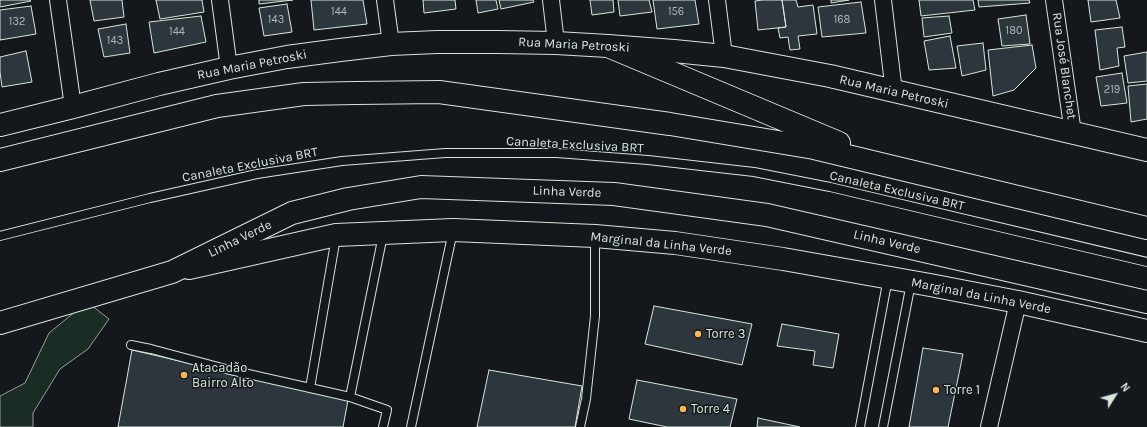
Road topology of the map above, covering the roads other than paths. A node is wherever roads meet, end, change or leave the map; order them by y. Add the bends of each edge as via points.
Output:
1 (58, 0) edge
2 (220, 0) edge
3 (385, 0) edge
4 (550, 0) edge
5 (717, 0) edge
6 (883, 0) edge
7 (1054, 0) edge
8 (556, 43) junction
9 (391, 44) junction
10 (608, 46) junction
11 (724, 56) junction
12 (229, 68) junction
13 (894, 92) junction
14 (73, 107) junction
15 (0, 125) edge
16 (1073, 133) junction
17 (1147, 150) edge
18 (0, 160) edge
19 (896, 167) junction
20 (1147, 228) edge
21 (453, 230) junction
22 (383, 233) junction
23 (336, 235) junction
24 (0, 236) edge
25 (595, 236) junction
26 (1147, 262) edge
27 (172, 272) junction
28 (888, 278) junction
29 (912, 282) junction
30 (1018, 302) junction
31 (1147, 302) edge
32 (0, 323) edge
33 (1147, 331) edge
34 (131, 345) dead end
35 (310, 388) junction
36 (350, 397) junction
37 (383, 427) edge
38 (412, 427) edge
39 (580, 427) edge
40 (860, 427) edge
41 (883, 427) edge
42 (989, 427) edge

1 - 14 street
2 - 12 street
3 - 9 street
4 - 8 street
5 - 11 street
6 - 13 street
7 - 16 street, Rua José Blanchet
8 - 9 main road, Rua Maria Petroski
8 - 10 main road, Rua Maria Petroski
9 - 12 main road, Rua Maria Petroski
10 - 11 main road, Rua Maria Petroski
10 - 19 main road
11 - 13 main road, Rua Maria Petroski
12 - 14 main road, Rua Maria Petroski
13 - 16 main road, Rua Maria Petroski
14 - 15 main road, Rua Maria Petroski
16 - 17 main road, Rua Maria Petroski
18 - 19 main road via 217,106 304,94 439,92 773,140
19 - 20 main road
21 - 22 main road, Marginal da Linha Verde
21 - 25 main road, Marginal da Linha Verde
21 - 38 lane
22 - 23 main road, Marginal da Linha Verde
22 - 36 lane
23 - 27 main road, Marginal da Linha Verde
23 - 35 lane
24 - 26 lane, Canaleta Exclusiva BRT via 157,196 257,174 342,161 445,153 557,153 754,172 830,187
25 - 28 main road, Marginal da Linha Verde via 676,243
25 - 39 lane via 595,316 586,399
27 - 31 main road, Linha Verde via 292,213 348,198 429,187 614,194 767,215
27 - 32 main road, Linha Verde
28 - 29 main road, Marginal da Linha Verde
28 - 40 lane
29 - 30 main road, Marginal da Linha Verde
29 - 41 lane
30 - 33 main road, Marginal da Linha Verde
30 - 42 street
34 - 35 lane
35 - 36 lane
36 - 37 lane via 387,410

